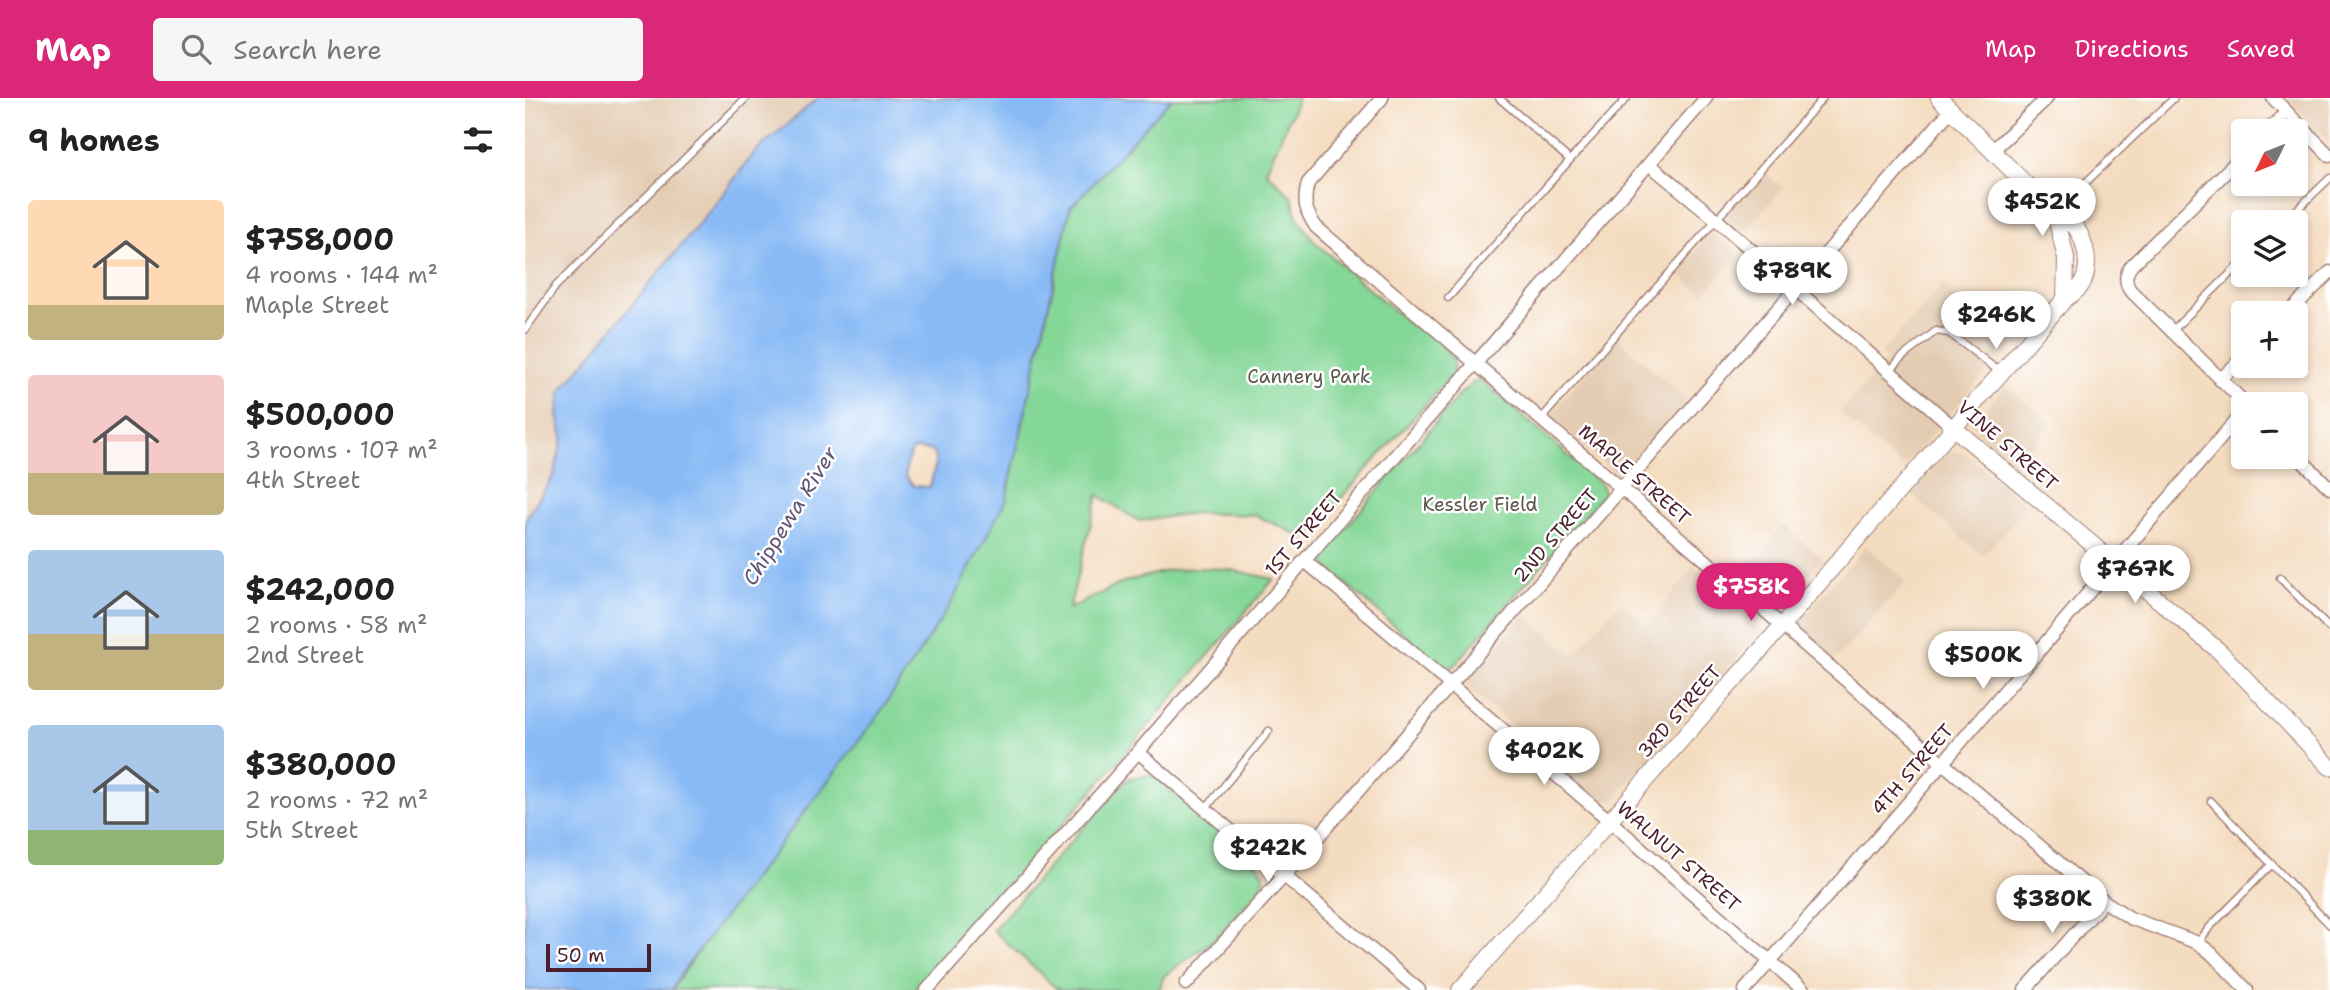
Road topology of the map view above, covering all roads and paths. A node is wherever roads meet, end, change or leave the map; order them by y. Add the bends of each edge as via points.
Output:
1 (745, 98) edge
2 (1382, 98) edge
3 (1499, 98) edge
4 (1627, 98) edge
5 (1706, 98) edge
6 (1823, 98) edge
7 (1939, 98) edge
8 (2047, 98) edge
9 (2174, 98) edge
10 (2273, 98) edge
11 (1951, 110) junction
12 (2287, 112) junction
13 (2280, 119) edge
14 (1992, 151) junction
15 (2330, 156) edge
16 (1570, 160) junction
17 (1649, 164) junction
18 (2231, 167) edge
19 (2330, 178) edge
20 (2297, 210) edge
21 (2055, 213) junction
22 (1717, 220) junction
23 (2330, 272) edge
24 (2231, 273) edge
25 (1796, 289) junction
26 (1448, 298) dead end
27 (2065, 299) junction
28 (2300, 301) edge
29 (525, 330) edge
30 (2171, 332) junction
31 (1475, 363) junction
32 (2231, 369) edge
33 (1890, 371) junction
34 (2001, 373) junction
35 (2220, 380) junction
36 (2232, 392) edge
37 (1542, 418) junction
38 (2231, 426) edge
39 (1954, 428) junction
40 (2308, 467) edge
41 (2330, 488) edge
42 (1622, 489) junction
43 (1305, 561) junction
44 (2114, 564) junction
45 (2280, 578) dead end
46 (1781, 627) junction
47 (2330, 629) edge
48 (1450, 685) junction
49 (1269, 732) dead end
50 (1138, 752) junction
51 (1942, 764) junction
52 (2330, 767) edge
53 (2211, 802) dead end
54 (1205, 808) junction
55 (1610, 821) junction
56 (2272, 864) junction
57 (1284, 876) junction
58 (2104, 901) junction
59 (2330, 925) edge
60 (2198, 943) junction
61 (1769, 961) junction
62 (1186, 984) dead end
63 (927, 990) edge
64 (1419, 990) edge
65 (1460, 990) edge
66 (1745, 990) edge
67 (1803, 990) edge
68 (2025, 990) edge
69 (2247, 990) edge

1 - 29 lane via 557,286
2 - 31 street, MAPLE STREET via 1308,183 1304,205 1316,227
3 - 16 lane
4 - 16 lane
5 - 17 street, 1ST STREET
6 - 22 lane
7 - 11 main road
8 - 14 street
9 - 21 lane
10 - 12 street
11 - 14 main road
11 - 25 street, 2ND STREET
12 - 13 street
12 - 15 street
14 - 21 main road
16 - 26 lane
17 - 22 street, VINE STREET
17 - 31 street, 1ST STREET
18 - 30 street via 2126,275 2129,289
19 - 20 lane
21 - 27 main road via 2066,258
21 - 27 main road, 3RD STREET via 2071,220 2086,256 2081,288
22 - 25 street, VINE STREET
22 - 37 lane
23 - 28 street
24 - 30 lane
25 - 33 street, VINE STREET
25 - 42 street, 2ND STREET
27 - 34 main road, 3RD STREET
30 - 35 street
31 - 37 street, MAPLE STREET
31 - 43 street, 1ST STREET
32 - 35 street
33 - 34 lane via 1936,331 1949,333
33 - 39 street, VINE STREET
34 - 39 main road, 3RD STREET
35 - 36 street
37 - 42 street, MAPLE STREET
38 - 44 street, 4TH STREET
39 - 44 main road, VINE STREET
39 - 46 main road, 3RD STREET
40 - 41 street
42 - 46 street, MAPLE STREET
42 - 48 street, 2ND STREET
43 - 48 street, WALNUT STREET
43 - 50 street, 1ST STREET
44 - 51 street, 4TH STREET
44 - 52 main road, VINE STREET via 2219,651
45 - 47 lane
46 - 51 street, MAPLE STREET
46 - 55 main road, 3RD STREET
48 - 55 street, WALNUT STREET
48 - 57 street, 2ND STREET
49 - 54 lane
50 - 54 street
50 - 63 street, 1ST STREET
51 - 58 street, MAPLE STREET
51 - 61 street, 4TH STREET
53 - 56 lane
54 - 57 street
55 - 61 street, WALNUT STREET
55 - 65 main road, 3RD STREET
56 - 59 lane
56 - 60 lane
57 - 62 street, 2ND STREET
57 - 64 street
58 - 60 street, MAPLE STREET via 2130,918
58 - 68 street
60 - 69 street, MAPLE STREET
61 - 66 street, 4TH STREET
61 - 67 street, WALNUT STREET

